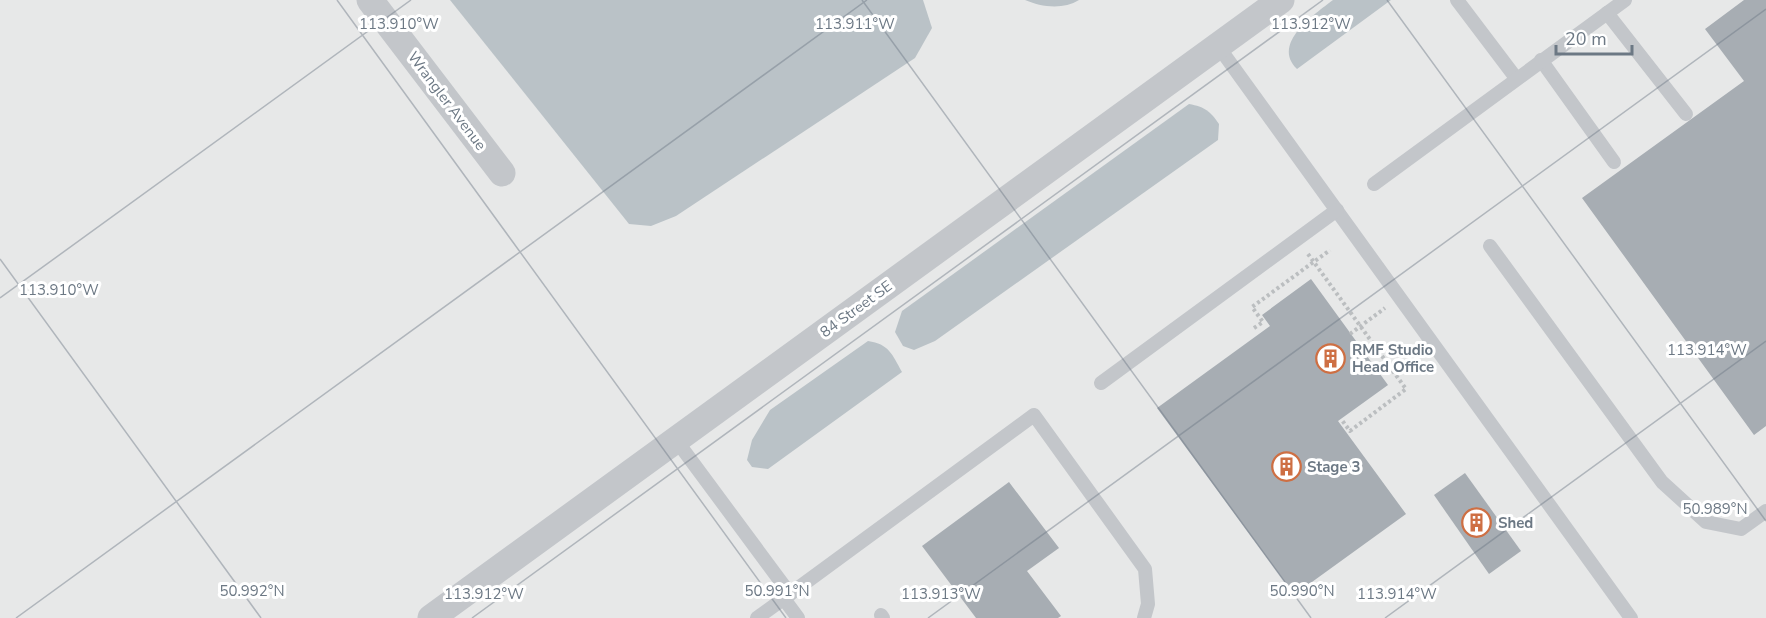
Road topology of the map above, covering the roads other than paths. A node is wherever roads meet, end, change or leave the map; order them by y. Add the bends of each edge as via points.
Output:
1 (370, 0) edge
2 (1281, 0) edge
3 (1457, 0) edge
4 (1625, 0) edge
5 (1607, 13) junction
6 (1218, 46) junction
7 (1541, 60) junction
8 (1516, 78) junction
9 (1686, 114) dead end
10 (1614, 162) dead end
11 (502, 173) dead end
12 (1374, 183) dead end
13 (1337, 210) junction
14 (1490, 246) dead end
15 (1101, 383) dead end
16 (676, 440) junction
17 (1766, 511) edge
18 (787, 596) junction
19 (431, 618) edge
20 (759, 618) edge
21 (798, 618) edge
22 (1144, 618) edge
23 (1631, 618) edge

1 - 11 street, Wrangler Avenue
2 - 6 street, 84 Street SE
3 - 8 lane
4 - 5 lane
5 - 7 lane
5 - 9 lane
6 - 13 lane
6 - 16 street, 84 Street SE
7 - 8 lane
7 - 10 lane
8 - 12 lane
13 - 15 lane
13 - 23 lane
14 - 17 lane via 1662,482 1706,522 1741,529
16 - 18 lane
16 - 19 street, 84 Street SE
18 - 20 lane
18 - 21 lane
18 - 22 lane via 1034,415 1145,569 1148,604

